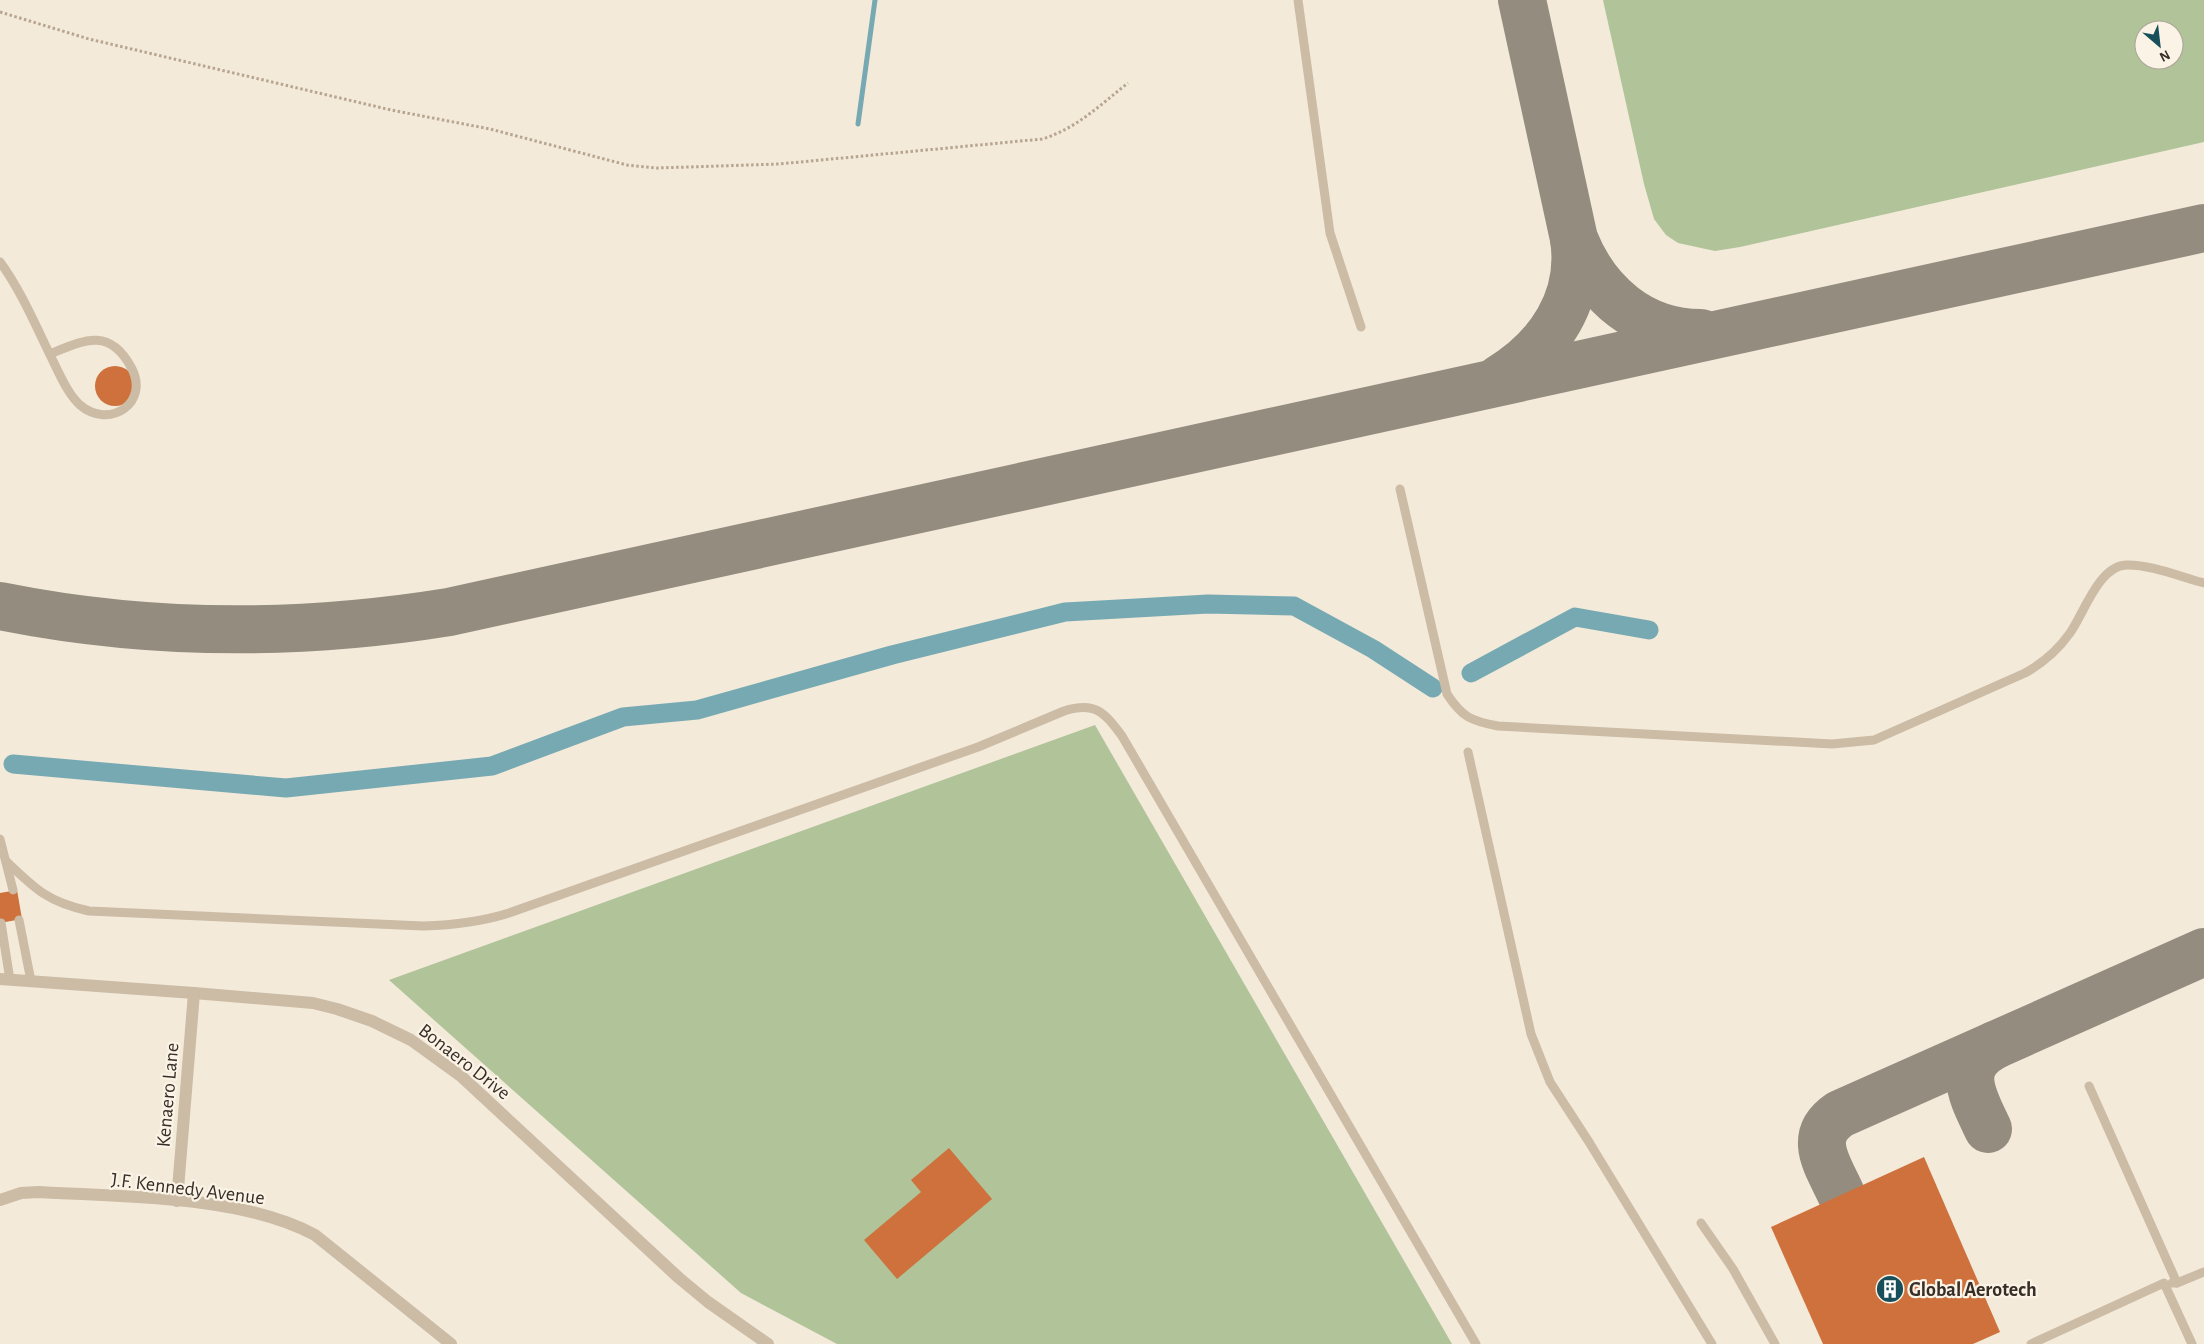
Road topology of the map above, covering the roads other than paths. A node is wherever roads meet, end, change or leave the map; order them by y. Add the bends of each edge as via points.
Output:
1 (1298, 0) edge
2 (0, 262) edge
3 (1361, 327) dead end
4 (50, 354) junction
5 (1400, 489) dead end
6 (2204, 583) edge
7 (1468, 752) dead end
8 (0, 839) edge
9 (6, 861) junction
10 (14, 890) dead end
11 (19, 920) dead end
12 (1, 923) edge
13 (5, 980) edge
14 (31, 981) junction
15 (194, 992) junction
16 (2089, 1086) dead end
17 (0, 1200) edge
18 (177, 1201) junction
19 (1701, 1223) dead end
20 (2204, 1272) edge
21 (2164, 1283) junction
22 (2177, 1284) junction
23 (450, 1344) edge
24 (768, 1344) edge
25 (1476, 1344) edge
26 (1712, 1344) edge
27 (1775, 1344) edge
28 (2031, 1344) edge
29 (2192, 1344) edge

1 - 3 lane via 1330,233
2 - 4 lane
4 - 4 lane via 73,397 91,412 103,415 116,413 133,400 136,379 112,344 86,340
5 - 6 lane via 1447,694 1458,711 1470,719 1498,726 1832,744 1874,740 2042,664 2070,632 2106,575 2116,567 2137,565
7 - 26 lane via 1531,1034 1550,1082
8 - 9 lane
9 - 10 lane
9 - 25 lane via 45,896 68,907 89,911 423,926 481,922 978,747 1078,706 1091,707 1109,718 1122,736
11 - 14 lane
12 - 13 lane
13 - 14 street, Bonaero Drive
14 - 15 street, Bonaero Drive
15 - 18 street, Kenaero Lane
15 - 24 street, Bonaero Drive via 324,1006 358,1016 410,1040 462,1077 694,1290
16 - 22 lane
17 - 18 street, J.F. Kennedy Avenue via 21,1192 39,1192
18 - 23 street, J.F. Kennedy Avenue via 249,1210 296,1225 335,1250
19 - 27 lane via 1733,1269
20 - 22 lane
21 - 22 lane
21 - 28 lane
21 - 29 lane

